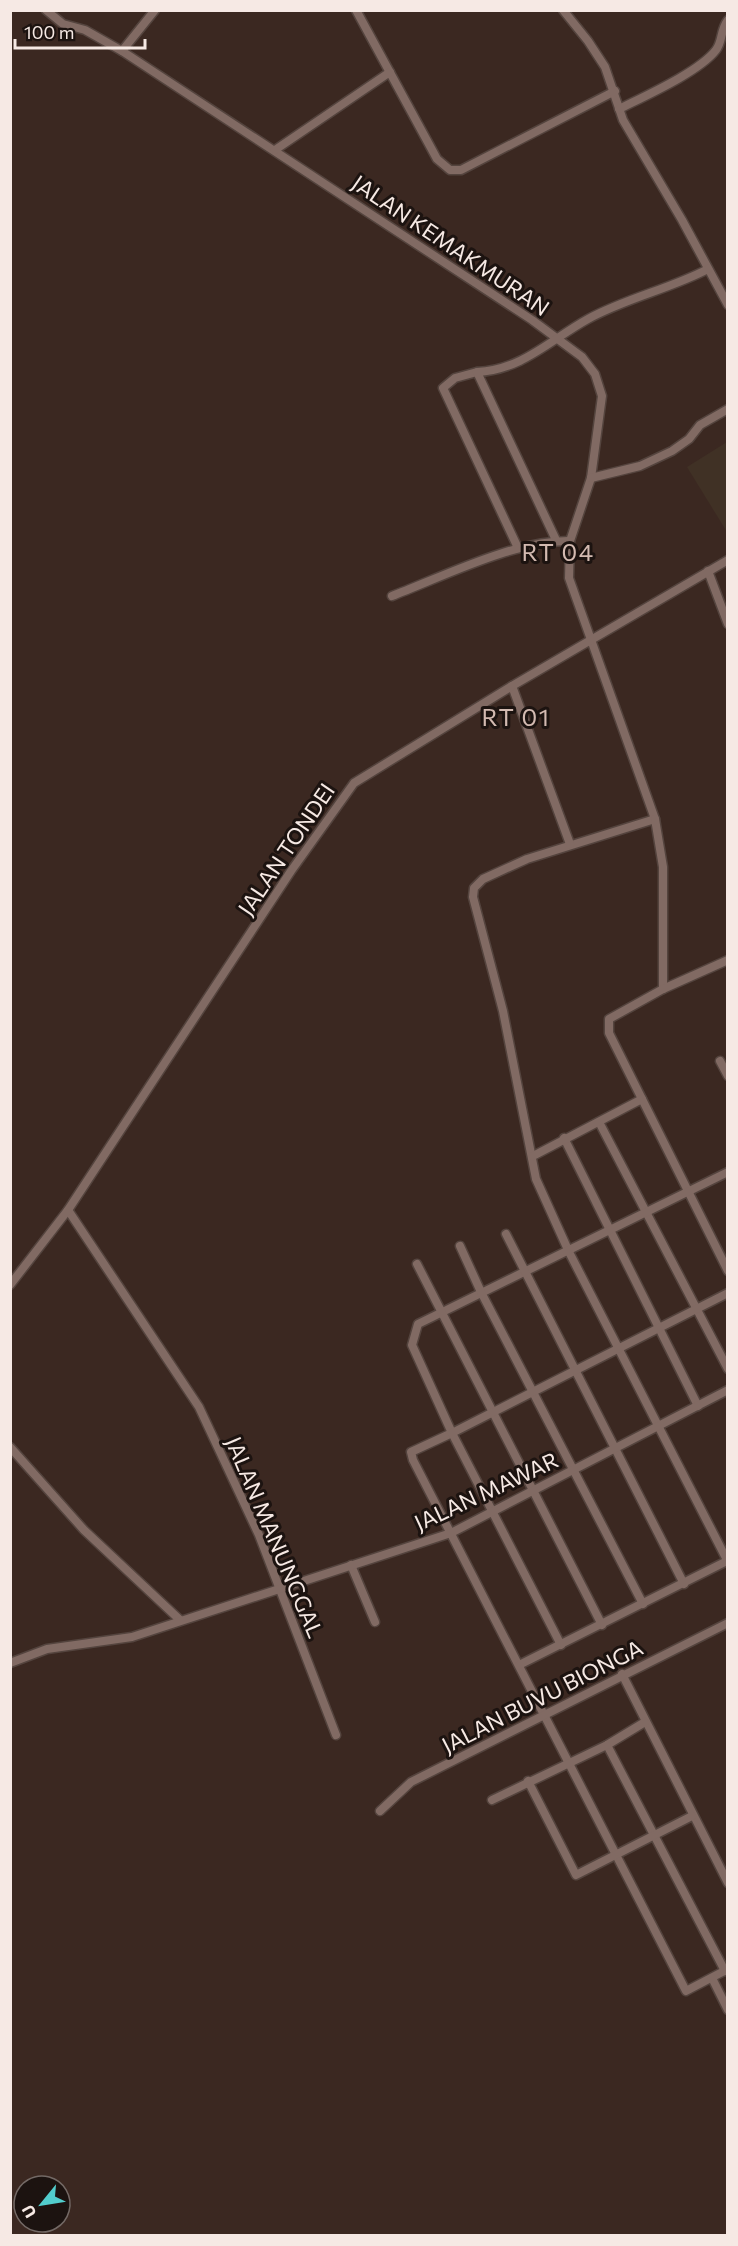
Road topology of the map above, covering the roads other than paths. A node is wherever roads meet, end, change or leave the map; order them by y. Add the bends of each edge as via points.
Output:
1 (45, 10) edge
2 (155, 10) edge
3 (356, 10) edge
4 (563, 10) edge
5 (728, 20) edge
6 (122, 51) junction
7 (390, 72) junction
8 (615, 91) junction
9 (619, 109) junction
10 (275, 150) junction
11 (708, 269) junction
12 (728, 305) edge
13 (559, 340) junction
14 (477, 372) junction
15 (728, 409) edge
16 (591, 478) junction
17 (556, 540) junction
18 (570, 541) junction
19 (518, 548) junction
20 (728, 560) edge
21 (708, 571) junction
22 (392, 596) dead end
23 (728, 624) edge
24 (591, 640) junction
25 (512, 686) junction
26 (655, 819) junction
27 (570, 844) junction
28 (728, 960) edge
29 (663, 988) junction
30 (720, 1061) dead end
31 (728, 1076) edge
32 (642, 1099) junction
33 (599, 1122) junction
34 (564, 1138) junction
35 (533, 1156) junction
36 (728, 1172) edge
37 (688, 1192) junction
38 (68, 1210) junction
39 (647, 1212) junction
40 (611, 1230) junction
41 (506, 1234) dead end
42 (460, 1246) dead end
43 (569, 1252) junction
44 (417, 1264) dead end
45 (523, 1271) junction
46 (728, 1272) edge
47 (10, 1285) edge
48 (481, 1292) junction
49 (728, 1293) edge
50 (696, 1310) junction
51 (441, 1312) junction
52 (658, 1328) junction
53 (619, 1347) junction
54 (728, 1369) edge
55 (574, 1371) junction
56 (728, 1390) edge
57 (532, 1392) junction
58 (698, 1406) junction
59 (492, 1412) junction
60 (660, 1426) junction
61 (452, 1433) junction
62 (10, 1447) edge
63 (615, 1450) junction
64 (573, 1471) junction
65 (531, 1492) junction
66 (492, 1512) junction
67 (451, 1533) junction
68 (727, 1562) edge
69 (351, 1565) junction
70 (684, 1584) junction
71 (279, 1589) junction
72 (643, 1604) junction
73 (180, 1620) junction
74 (375, 1622) dead end
75 (728, 1623) edge
76 (602, 1625) junction
77 (561, 1645) junction
78 (10, 1663) edge
79 (519, 1665) junction
80 (622, 1674) junction
81 (545, 1715) junction
82 (645, 1722) junction
83 (336, 1736) dead end
84 (607, 1745) junction
85 (568, 1762) junction
86 (528, 1781) junction
87 (492, 1800) dead end
88 (380, 1811) dead end
89 (692, 1816) junction
90 (656, 1834) junction
91 (614, 1855) junction
92 (728, 1883) edge
93 (726, 1970) edge
94 (712, 1978) junction
95 (728, 2010) edge

1 - 6 street, JALAN KEMAKMURAN via 63,24 85,30
2 - 6 street
3 - 7 street
4 - 8 street via 598,56
5 - 9 street via 713,54 680,77
6 - 10 street, JALAN KEMAKMURAN
7 - 8 street via 437,159 456,171
7 - 10 street
8 - 9 street
9 - 11 street
10 - 13 street, JALAN KEMAKMURAN
11 - 12 street
11 - 13 street via 588,319
13 - 14 street via 501,370
13 - 16 street, JALAN KEMAKMURAN via 582,357 600,385 602,410
14 - 17 street
14 - 19 street via 455,378 443,388
15 - 16 street via 700,425 672,451 640,466
16 - 18 street, JALAN KEMAKMURAN
17 - 18 street
17 - 19 street
18 - 24 street, JALAN KEMAKMURAN via 568,578
19 - 22 street
20 - 21 street, JALAN TONDEI
21 - 23 street
21 - 24 street, JALAN TONDEI
24 - 25 street, JALAN TONDEI
24 - 26 street, JALAN KEMAKMURAN
25 - 27 street
25 - 38 street, JALAN TONDEI via 350,787
26 - 27 street
26 - 29 street, JALAN KEMAKMURAN via 663,867
27 - 35 street via 483,879 472,897 503,1011 525,1135
28 - 29 street
29 - 32 street via 616,1013 607,1024
30 - 31 street
32 - 33 street
32 - 37 street
33 - 34 street
33 - 39 street
34 - 35 street
34 - 40 street
35 - 43 street via 533,1170
36 - 37 street
37 - 39 street
37 - 46 street
38 - 47 street, JALAN TONDEI
38 - 71 street, JALAN MANUNGGAL via 199,1407 260,1535
39 - 40 street
39 - 50 street
40 - 43 street
40 - 52 street
41 - 45 street
42 - 48 street
43 - 45 street
43 - 53 street
44 - 51 street
45 - 48 street
45 - 55 street
48 - 51 street
48 - 57 street
49 - 50 street
50 - 52 street
50 - 54 street
51 - 59 street
51 - 61 street via 418,1324 412,1345
52 - 53 street
52 - 58 street
53 - 55 street
53 - 60 street
55 - 57 street
55 - 63 street
56 - 58 street, JALAN MAWAR
57 - 59 street
57 - 64 street
58 - 60 street, JALAN MAWAR
59 - 61 street
59 - 65 street
60 - 63 street, JALAN MAWAR
60 - 68 street
61 - 66 street
61 - 67 street via 411,1452
62 - 73 street via 84,1530
63 - 64 street, JALAN MAWAR
63 - 70 street
64 - 65 street, JALAN MAWAR
64 - 72 street
65 - 66 street, JALAN MAWAR
65 - 76 street
66 - 67 street, JALAN MAWAR
66 - 77 street
67 - 69 street, JALAN MAWAR
67 - 79 street
68 - 70 street
69 - 71 street, JALAN MAWAR
69 - 74 street
70 - 72 street
71 - 73 street, JALAN MAWAR
71 - 83 street, JALAN MANUNGGAL
72 - 76 street
73 - 78 street, JALAN MAWAR via 132,1637 47,1649
75 - 80 street, JALAN BUVU BIONGA
76 - 77 street
77 - 79 street
79 - 81 street
80 - 81 street, JALAN BUVU BIONGA
80 - 82 street
81 - 85 street
81 - 88 street, JALAN BUVU BIONGA via 411,1782
82 - 84 street
82 - 89 street
84 - 85 street
84 - 90 street
85 - 86 street
85 - 91 street
86 - 87 street
86 - 91 street via 576,1875
89 - 90 street
89 - 92 street
90 - 91 street
90 - 93 street
91 - 94 street via 686,1991
93 - 94 street
94 - 95 street

